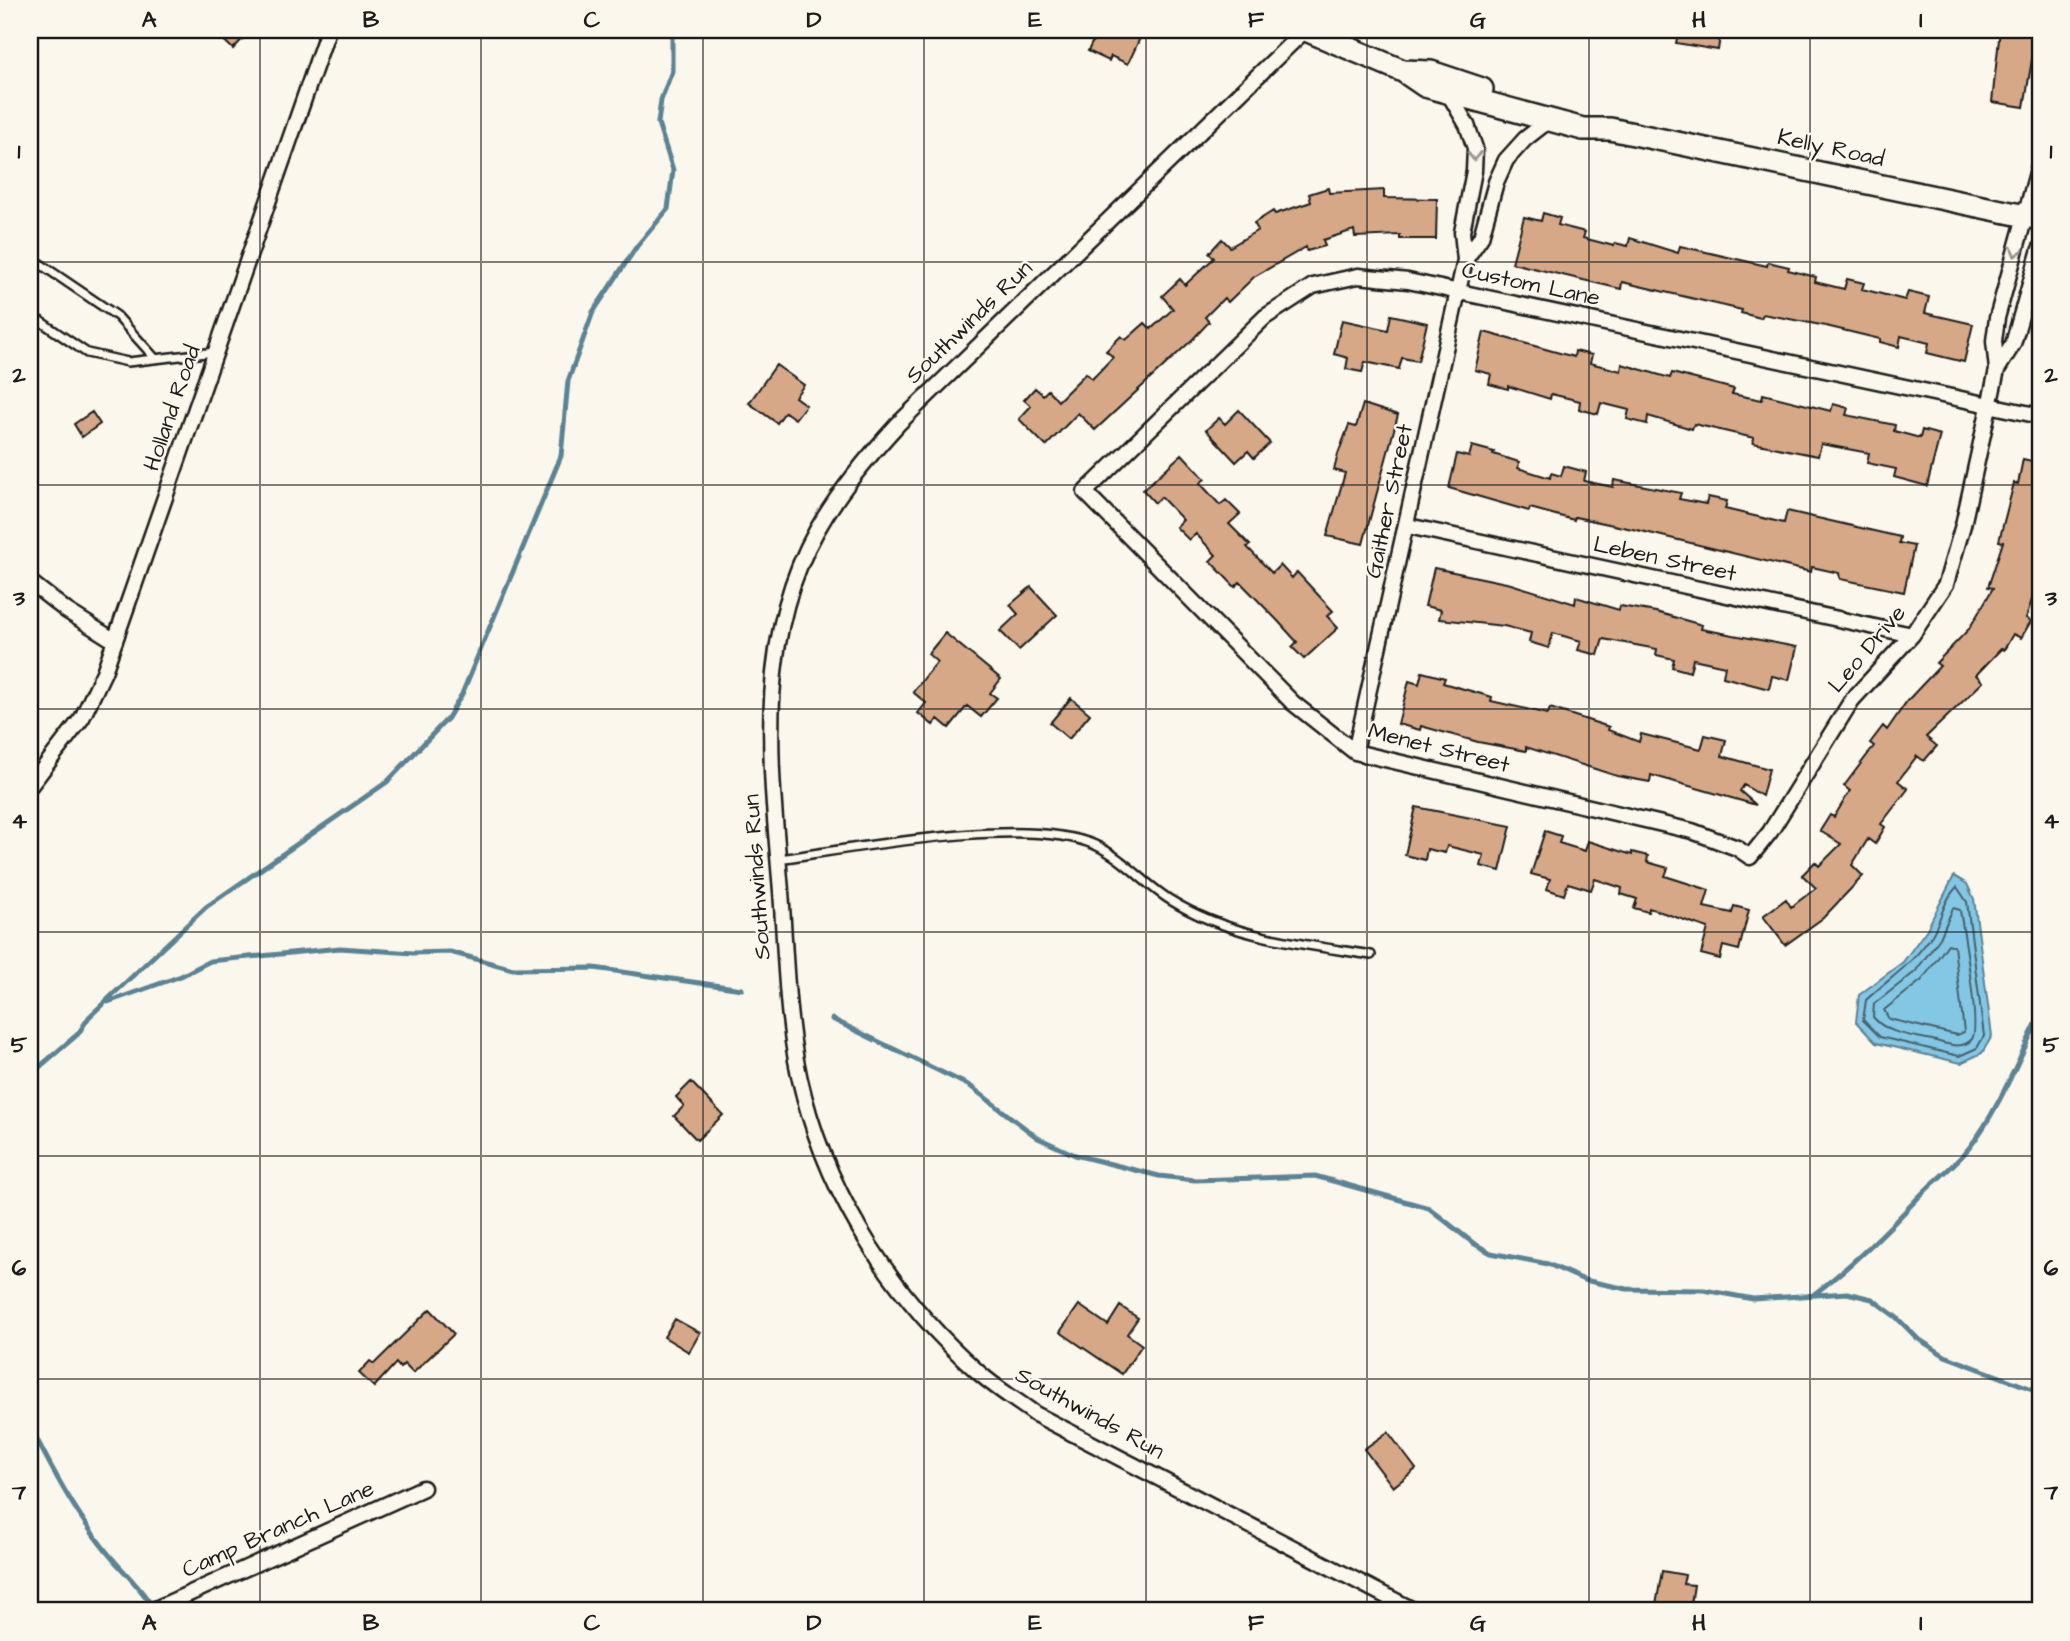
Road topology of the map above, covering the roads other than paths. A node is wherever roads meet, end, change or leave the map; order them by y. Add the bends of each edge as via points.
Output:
1 (328, 30) edge
2 (1306, 30) edge
3 (1403, 71) junction
4 (1449, 94) junction
5 (1548, 121) junction
6 (1610, 129) junction
7 (2040, 162) edge
8 (2033, 218) edge
9 (2040, 249) edge
10 (30, 257) edge
11 (1465, 260) junction
12 (1456, 292) junction
13 (40, 321) dead end
14 (216, 352) junction
15 (154, 357) junction
16 (1997, 370) junction
17 (1989, 405) junction
18 (2040, 416) edge
19 (1085, 492) joint
20 (1408, 526) junction
21 (30, 582) edge
22 (1912, 635) junction
23 (115, 641) junction
24 (1355, 752) junction
25 (30, 786) edge
26 (1750, 857) joint
27 (778, 859) junction
28 (1371, 956) dead end
29 (423, 1488) dead end
30 (152, 1611) edge
31 (1415, 1611) edge

1 - 14 street, Holland Road
2 - 3 street, Kelly Road
2 - 27 street, Southwinds Run via 898,424 852,475 816,531 780,624 773,671 769,723
3 - 4 street, Kelly Road via 1425,86
3 - 6 street, Kelly Road via 1431,72 1586,117
4 - 5 street, Kelly Road
4 -> 11 street, Gaither Street via 1475,148 1462,232
5 - 6 street, Kelly Road
5 - 11 street, Gaither Street via 1506,160 1482,237
6 - 8 street, Kelly Road
7 - 8 street, Leo Drive
8 -> 16 street, Leo Drive via 1997,318
9 - 16 street, Leo Drive via 2017,334
10 - 15 lane via 117,316
11 - 12 street, Gaither Street
12 - 17 street, Custom Lane
12 - 19 street, Custom Lane via 1358,276 1313,286 1265,317
12 - 20 street, Gaither Street
13 - 15 lane via 87,353 128,362
14 - 15 lane
14 - 23 street, Holland Road
16 - 17 street, Leo Drive
17 - 18 street, Custom Lane
17 - 22 street, Leo Drive via 1945,584
19 - 24 street, Menet Street via 1293,703
20 - 22 street, Leben Street
20 - 24 street, Gaither Street
21 - 23 street
22 - 26 street, Leo Drive via 1852,700
23 - 25 street, Holland Road via 82,718
24 - 26 street, Menet Street via 1692,831
27 - 28 lane via 943,838 1011,833 1059,836 1094,845 1170,900 1205,919 1253,935
27 - 31 street, Southwinds Run via 792,1026 803,1095 821,1150 860,1234 900,1291 978,1373 1035,1414
29 - 30 street, Camp Branch Lane

